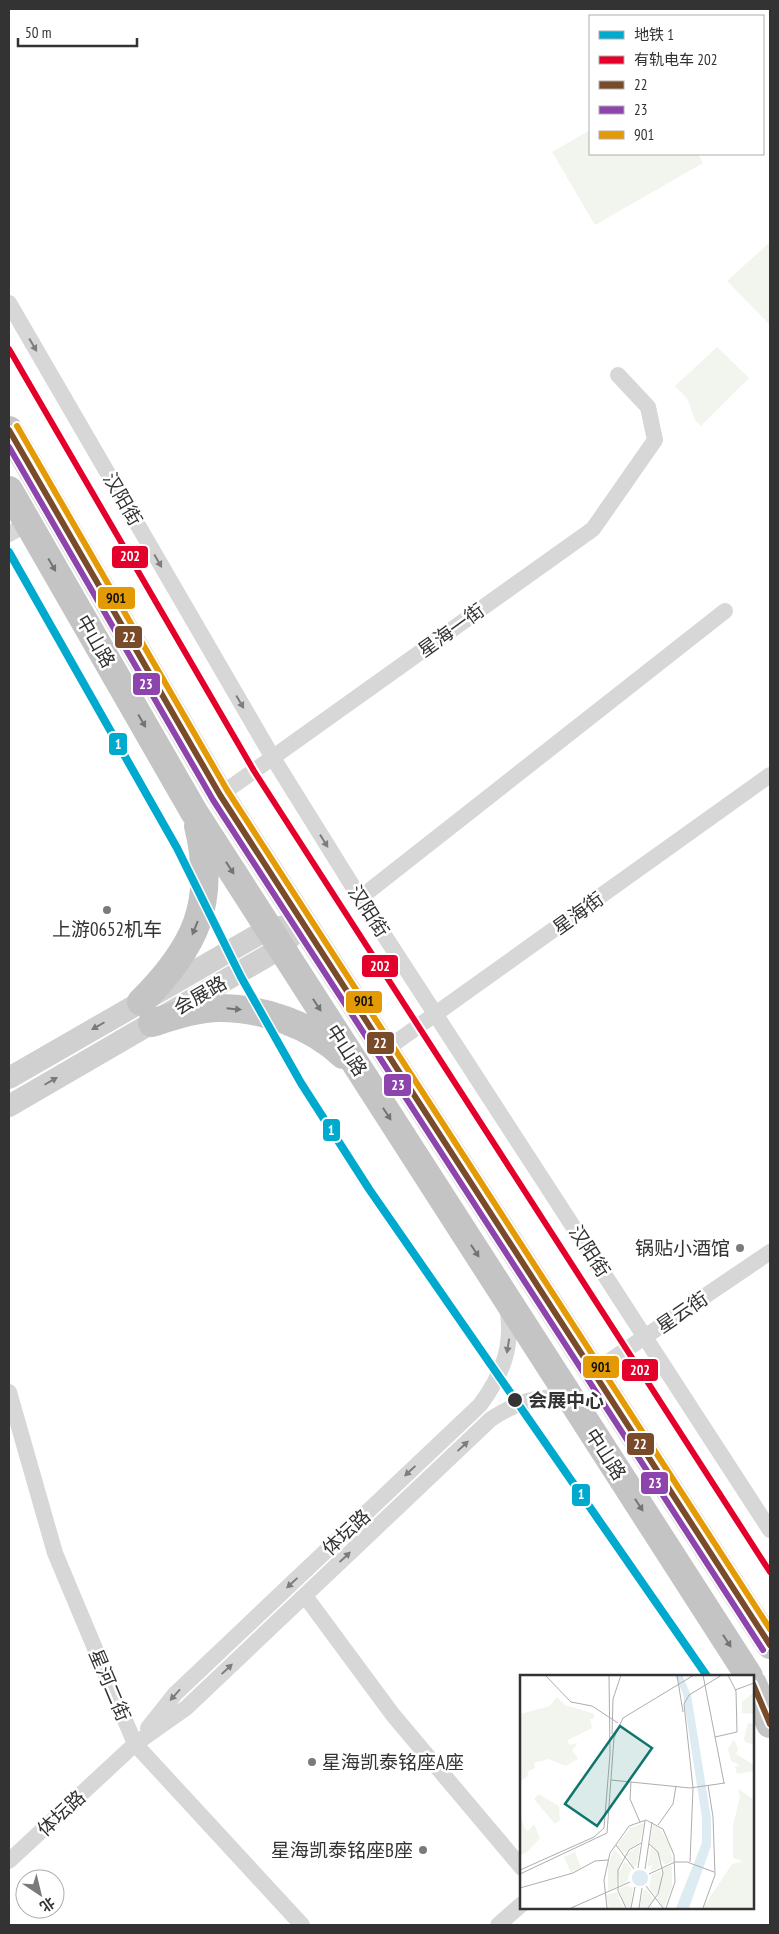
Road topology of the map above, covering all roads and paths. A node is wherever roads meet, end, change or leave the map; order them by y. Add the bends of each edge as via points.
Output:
1 (9, 303) edge
2 (618, 375) dead end
3 (9, 430) edge
4 (9, 490) edge
5 (18, 528) edge
6 (725, 611) dead end
7 (273, 758) junction
8 (770, 775) edge
9 (220, 796) junction
10 (194, 812) junction
11 (360, 898) junction
12 (303, 923) junction
13 (275, 938) junction
14 (146, 1012) junction
15 (436, 1014) junction
16 (385, 1050) junction
17 (361, 1073) junction
18 (9, 1078) edge
19 (9, 1106) edge
20 (770, 1252) edge
21 (505, 1298) junction
22 (645, 1336) junction
23 (593, 1372) junction
24 (9, 1392) edge
25 (570, 1399) junction
26 (770, 1530) edge
27 (308, 1600) dead end
28 (770, 1645) edge
29 (748, 1675) edge
30 (754, 1686) edge
31 (770, 1724) edge
32 (135, 1744) junction
33 (9, 1861) edge
34 (520, 1866) edge
35 (520, 1906) edge
36 (302, 1925) edge
37 (498, 1925) edge

1 -> 7 street, 汉阳街
2 - 7 street, 星海一街 via 648,406 656,440 593,529
3 - 9 highway, 中山路
4 - 5 highway, 中山路
5 -> 10 highway, 中山路
6 - 11 street
7 - 9 street, 星海一街
7 -> 11 street, 汉阳街
8 - 15 street, 星海街
9 - 12 highway, 中山路
10 -> 13 highway, 中山路
10 -> 14 highway via 202,845 204,903 195,931
11 - 15 street, 汉阳街
12 - 13 main road, 会展路
12 - 16 highway, 中山路
13 - 14 main road, 会展路
13 -> 17 highway, 中山路
14 -> 17 highway via 184,1013 219,1008 277,1017 308,1030 336,1049
14 -> 18 main road, 会展路
19 -> 14 main road, 会展路
15 - 16 street, 星海街
15 - 22 street, 汉阳街
16 - 23 highway, 中山路
17 -> 21 highway, 中山路
20 - 22 street, 星云街
21 - 25 highway, 中山路
21 -> 32 street, 体坛路 via 510,1322 504,1366 480,1405 175,1694
22 - 23 street, 星云街
22 - 26 street, 汉阳街
23 - 28 highway, 中山路
24 - 32 street, 星河二街 via 55,1553
25 -> 29 highway, 中山路
32 -> 25 street, 体坛路 via 186,1708 491,1419 532,1398 553,1396
27 - 34 street via 393,1715
30 - 31 highway
32 - 33 street, 体坛路
32 - 36 street, 星河二街
35 - 37 street

